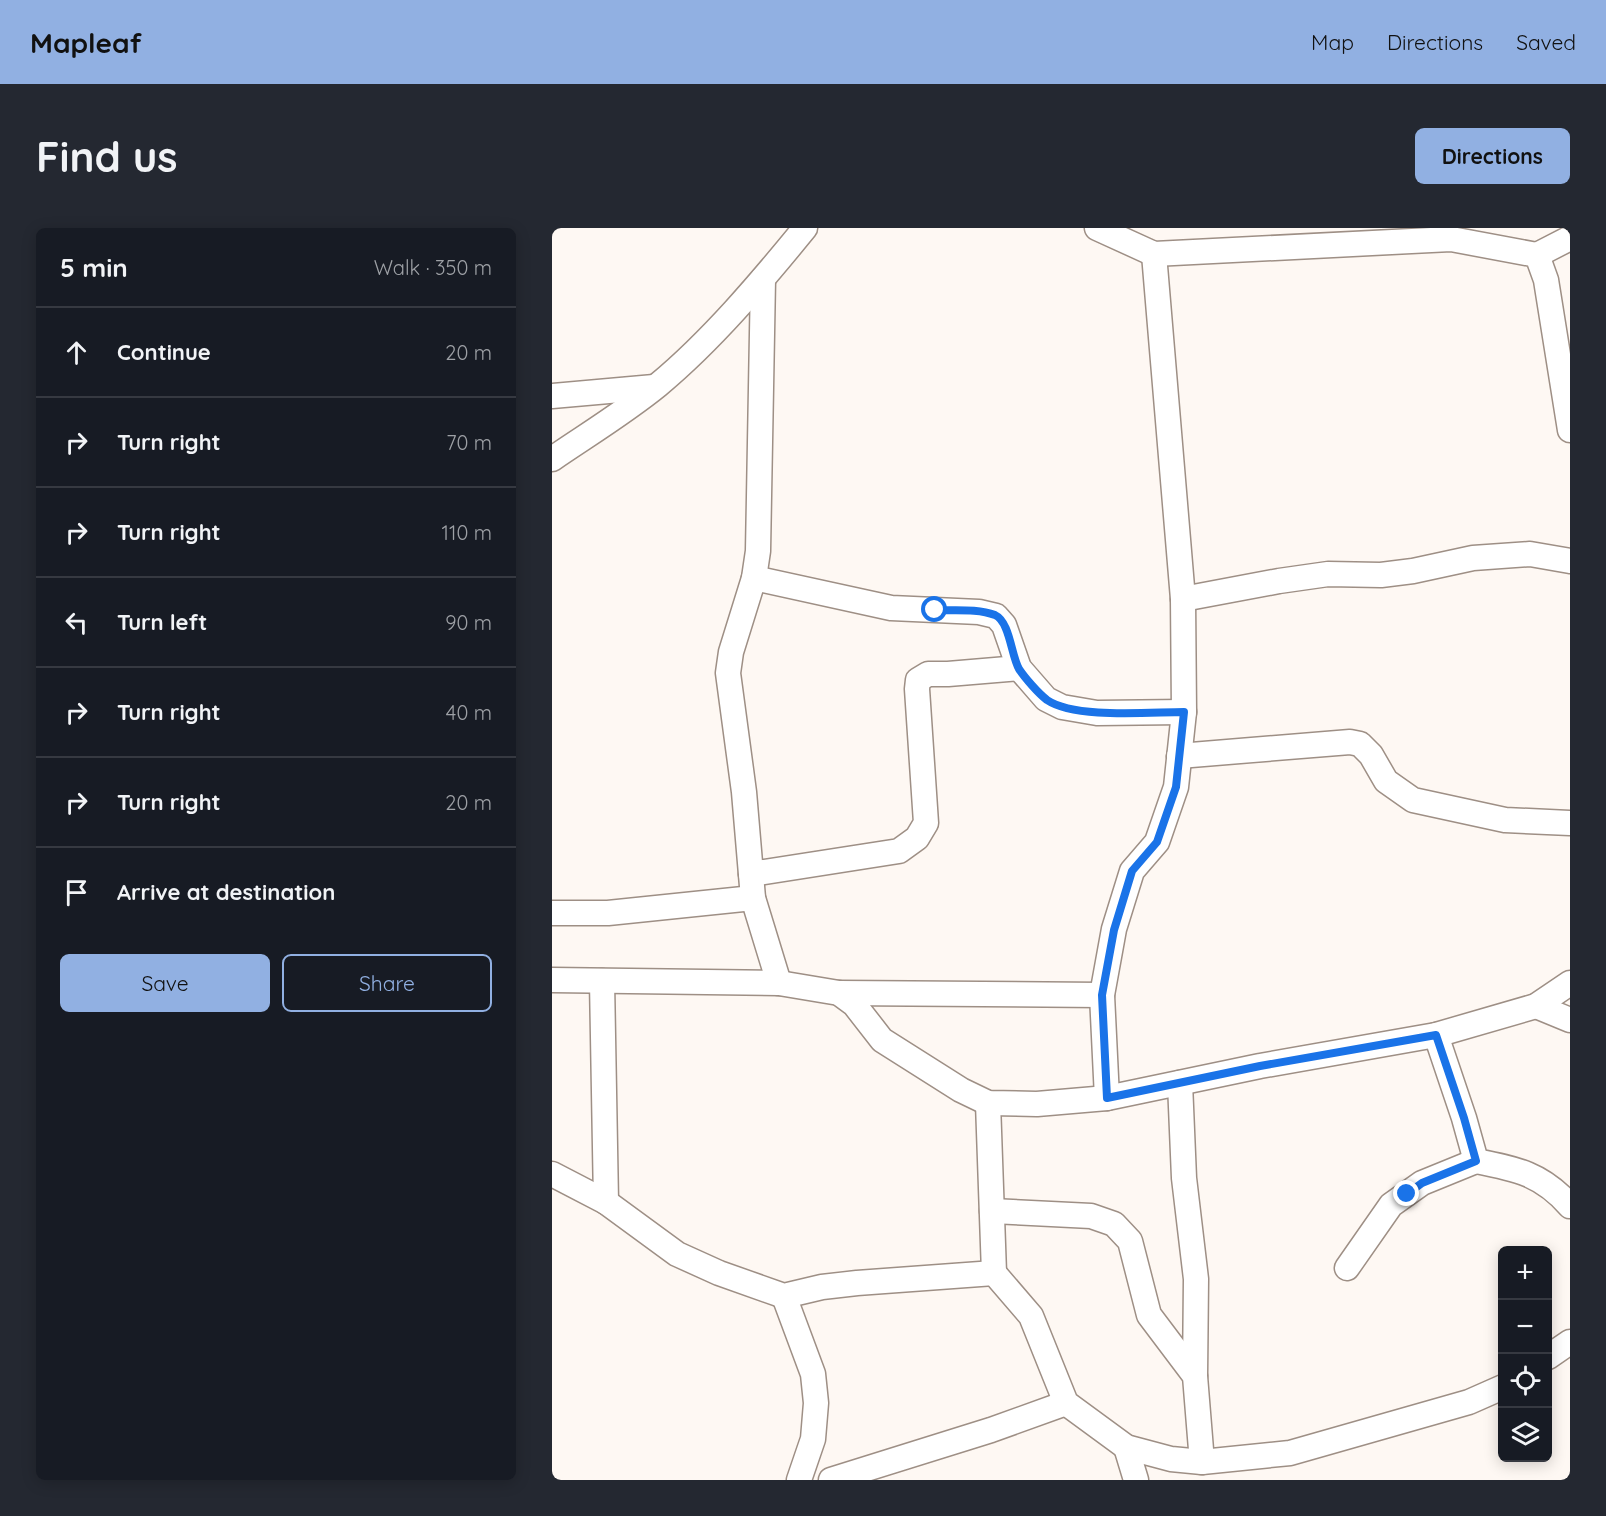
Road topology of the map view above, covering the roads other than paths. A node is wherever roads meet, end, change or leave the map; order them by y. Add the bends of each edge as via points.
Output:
1 (805, 228) edge
2 (1097, 228) edge
3 (1450, 234) edge
4 (1570, 237) edge
5 (1154, 254) junction
6 (1537, 255) junction
7 (764, 279) junction
8 (1567, 384) edge
9 (656, 387) junction
10 (552, 396) edge
11 (1570, 430) edge
12 (552, 459) edge
13 (1570, 561) edge
14 (754, 578) junction
15 (1183, 599) junction
16 (1019, 668) junction
17 (1184, 712) junction
18 (1179, 756) junction
19 (1570, 823) edge
20 (752, 886) junction
21 (552, 913) edge
22 (552, 980) edge
23 (602, 981) junction
24 (780, 983) junction
25 (1570, 983) edge
26 (839, 993) junction
27 (1102, 995) junction
28 (1536, 1006) junction
29 (1570, 1020) edge
30 (1436, 1035) junction
31 (1180, 1083) junction
32 (1107, 1098) junction
33 (988, 1103) junction
34 (1476, 1161) junction
35 (552, 1174) edge
36 (606, 1202) junction
37 (1570, 1206) edge
38 (992, 1211) junction
39 (1347, 1268) dead end
40 (994, 1273) junction
41 (784, 1296) junction
42 (1570, 1342) edge
43 (1552, 1354) edge
44 (1196, 1376) junction
45 (1498, 1389) edge
46 (1066, 1402) junction
47 (1126, 1447) junction
48 (1202, 1462) junction
49 (799, 1480) edge
50 (831, 1480) edge
51 (1136, 1480) edge

1 - 7 street
2 - 5 street
3 - 5 street
3 - 6 street
4 - 6 street
5 - 15 street
6 - 8 street via 1546,280
7 - 9 street
7 - 14 street via 758,551
8 - 11 street
9 - 10 street
9 - 12 street
13 - 15 street via 1530,554 1473,558 1381,575 1318,575
14 - 16 street via 891,608 996,616 1004,625
14 - 20 street via 728,673
15 - 17 street
16 - 17 street via 1046,699 1062,707 1097,712
16 - 20 street via 928,674 918,680 926,823 917,838 899,851
17 - 18 street
18 - 19 street via 1350,742 1360,744 1386,781 1413,800 1505,820
18 - 27 street via 1176,787 1157,842 1132,871 1114,930
20 - 21 street via 608,913
20 - 24 street
22 - 23 street
23 - 24 street
23 - 36 street
24 - 26 street
25 - 28 street
26 - 27 street
26 - 33 street via 882,1040
27 - 32 street
28 - 29 street
28 - 30 street
30 - 31 street
30 - 34 street
31 - 32 street
31 - 44 street via 1184,1178 1196,1279
32 - 33 street via 1037,1104
33 - 38 street
34 - 37 street via 1535,1176
34 - 39 street via 1422,1183 1391,1205
35 - 36 street
36 - 41 street via 676,1254
38 - 40 street
38 - 44 street via 1091,1216 1114,1224 1130,1241 1149,1316
40 - 41 street via 857,1283
40 - 46 street via 1031,1316
41 - 49 street via 813,1374 816,1402 813,1439
42 - 43 street
44 - 48 street
45 - 48 street via 1468,1402 1290,1453
46 - 47 street
46 - 50 street
47 - 48 street via 1171,1459
47 - 51 street

